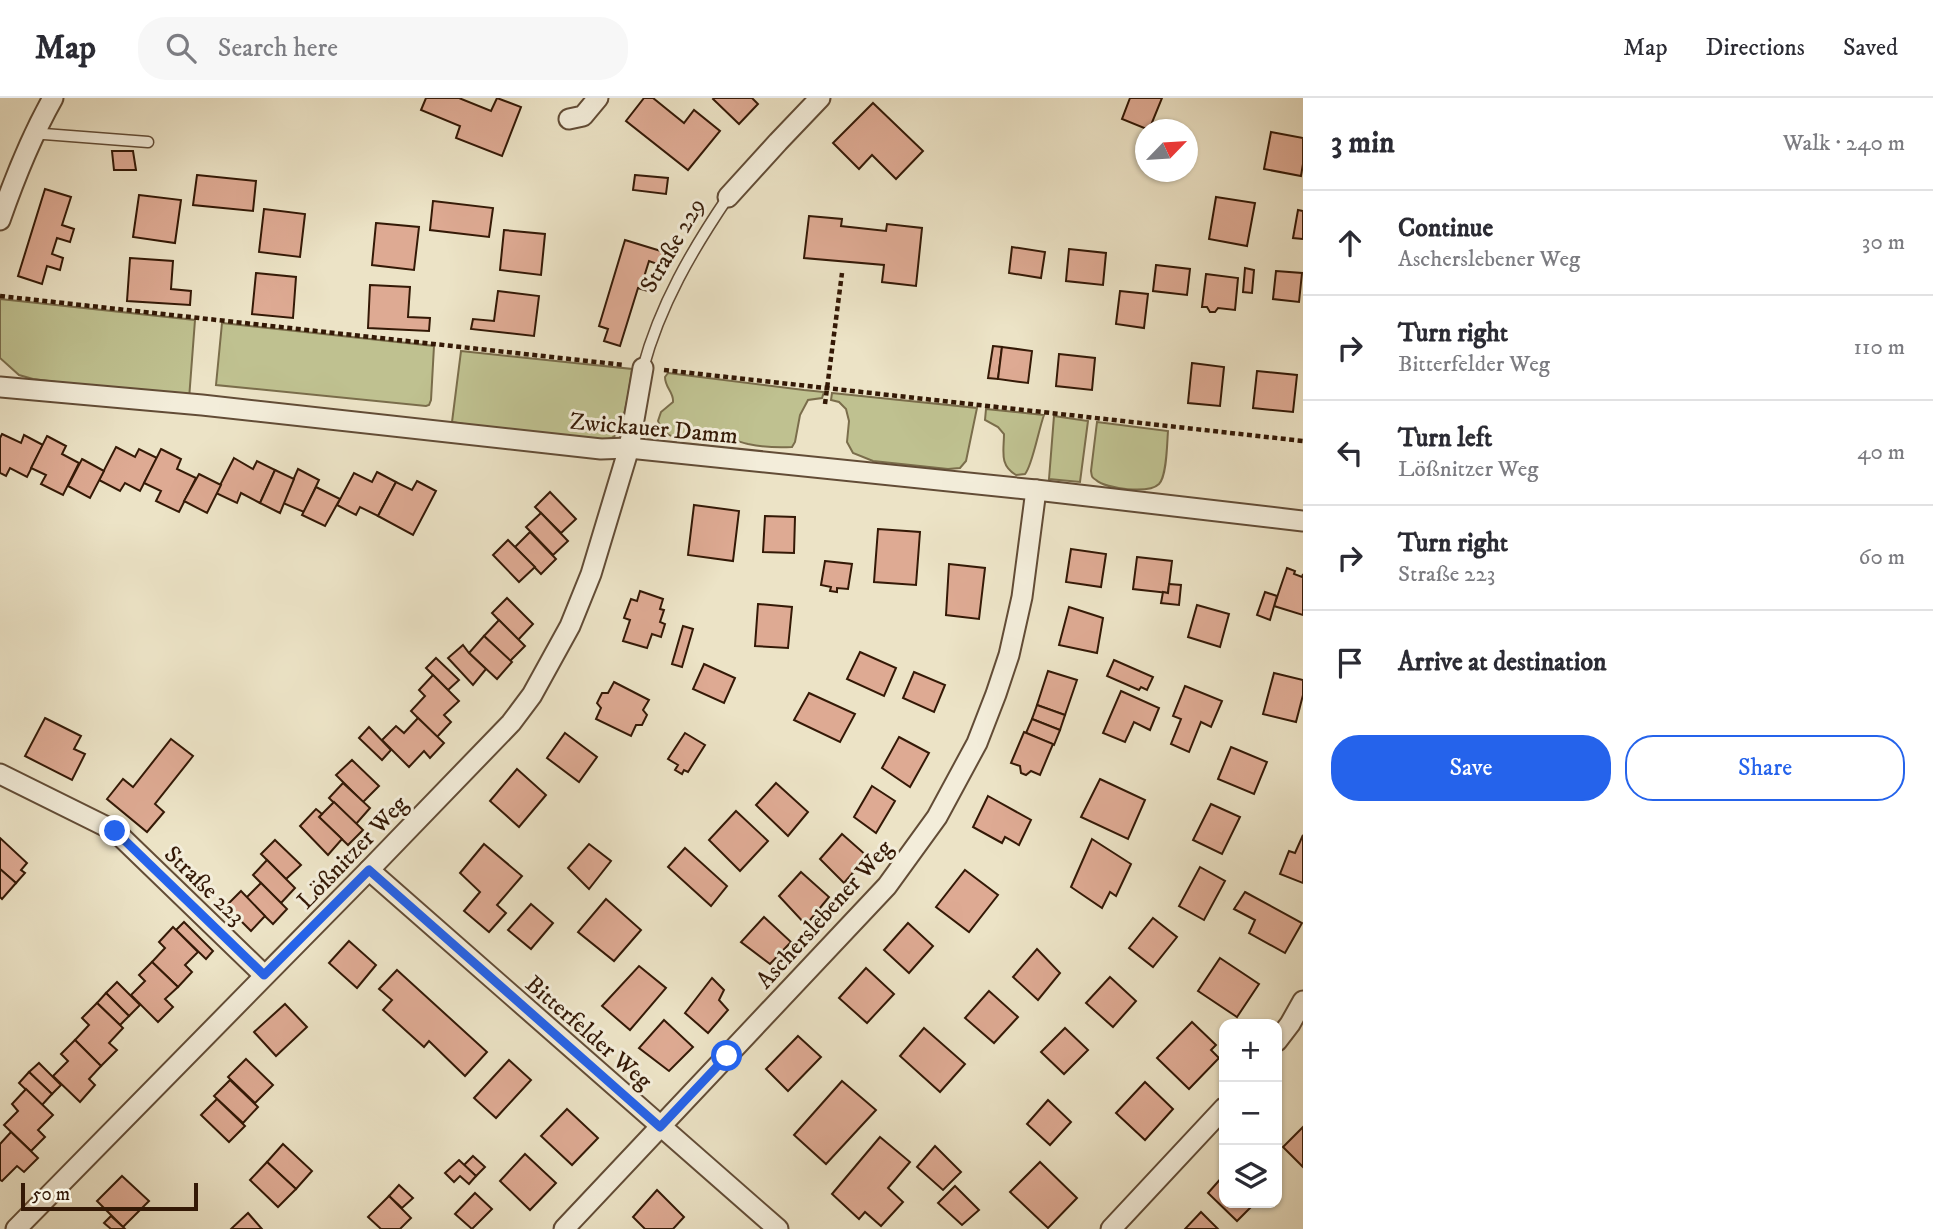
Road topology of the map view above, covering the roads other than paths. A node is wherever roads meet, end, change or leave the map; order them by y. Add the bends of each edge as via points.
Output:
1 (53, 98) edge
2 (598, 98) edge
3 (820, 98) edge
4 (569, 119) dead end
5 (34, 131) junction
6 (148, 142) dead end
7 (729, 197) joint
8 (0, 220) edge
9 (643, 368) joint
10 (0, 387) edge
11 (629, 448) junction
12 (1036, 490) junction
13 (1303, 521) edge
14 (0, 774) edge
15 (369, 870) junction
16 (264, 975) junction
17 (1303, 1001) edge
18 (1282, 1034) edge
19 (1219, 1113) edge
20 (660, 1127) junction
21 (16, 1229) edge
22 (564, 1229) edge
23 (778, 1229) edge
24 (1111, 1229) edge

1 - 5 street
2 - 4 street via 583,116
3 - 7 street, Straße 229
5 - 6 lane
5 - 8 street
7 - 9 lane, Straße 229 via 668,296
9 - 11 street, Straße 229
10 - 11 street, Zwickauer Damm via 601,449
11 - 12 street, Zwickauer Damm
11 - 15 street, Lößnitzer Weg via 591,574 570,626 532,695 511,723
12 - 13 street, Zwickauer Damm
12 - 20 street, Ascherslebener Weg via 1009,655 977,743 937,817 887,886
14 - 16 street, Straße 223 via 115,831
15 - 16 street, Lößnitzer Weg
15 - 20 street, Bitterfelder Weg
16 - 21 street, Lößnitzer Weg
17 - 18 street
19 - 24 street
20 - 22 street, Ascherslebener Weg
20 - 23 street, Bitterfelder Weg

